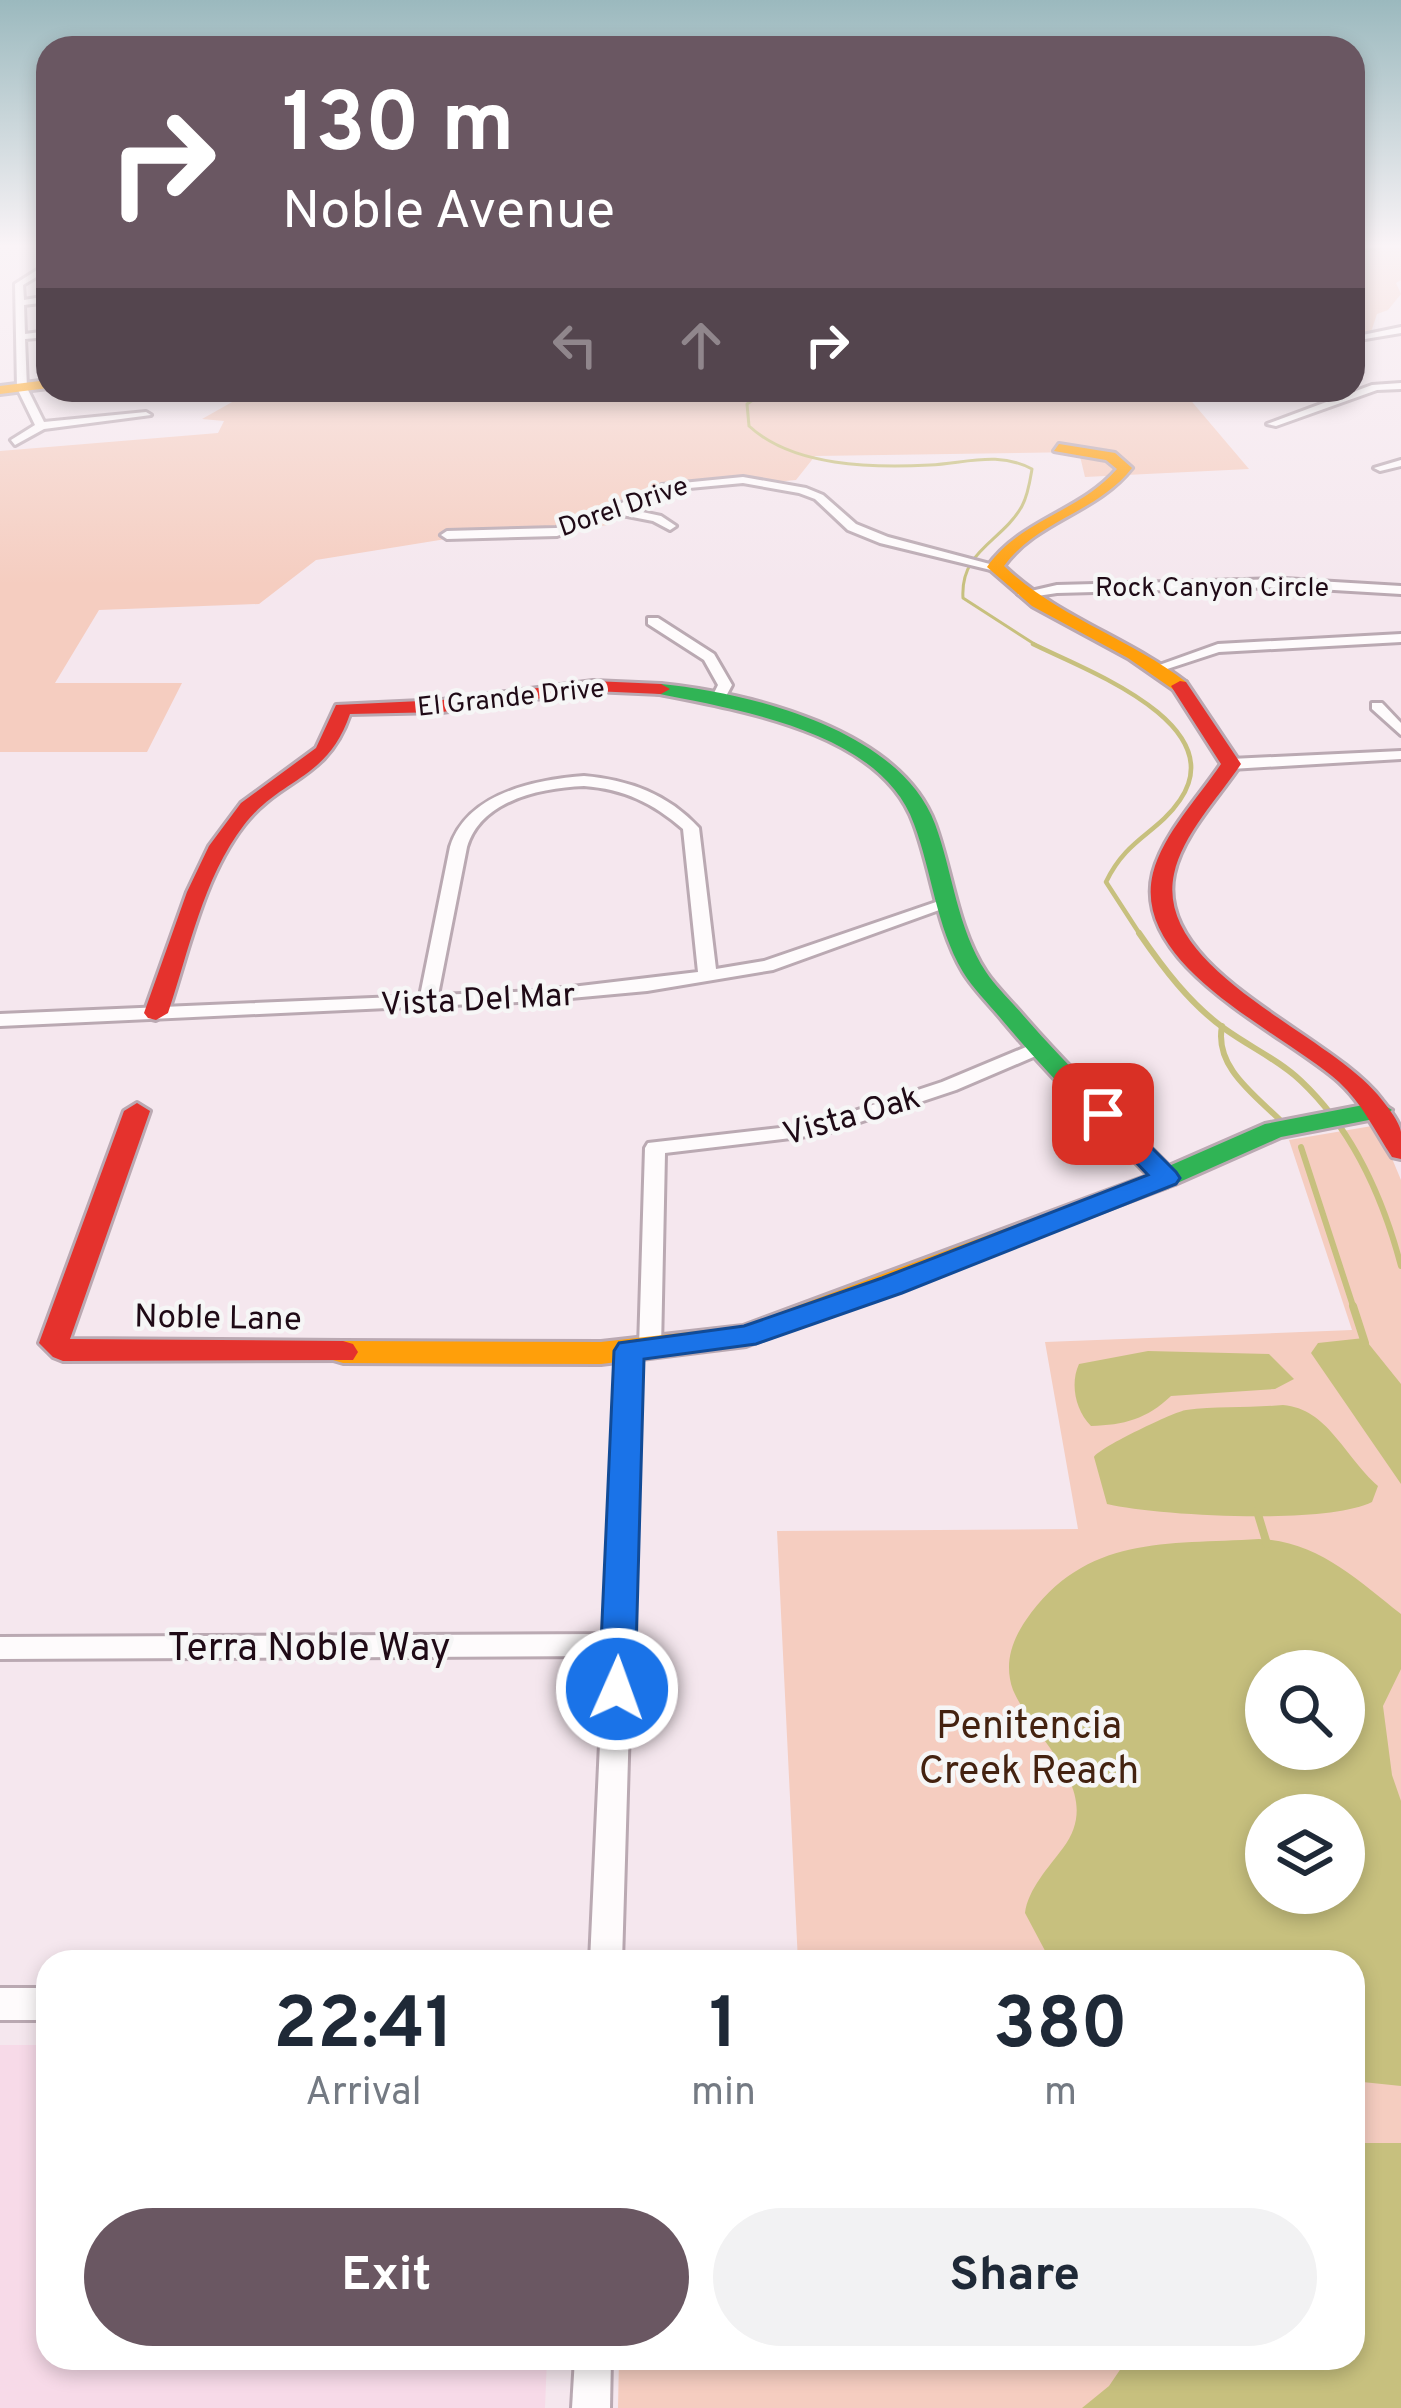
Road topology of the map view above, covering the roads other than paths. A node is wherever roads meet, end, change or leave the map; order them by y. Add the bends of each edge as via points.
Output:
1 (1401, 386) edge
2 (23, 387) edge
3 (1365, 391) edge
4 (1333, 402) edge
5 (146, 415) dead end
6 (1271, 424) dead end
7 (41, 426) junction
8 (15, 442) dead end
9 (1059, 448) dead end
10 (1401, 463) edge
11 (1380, 468) dead end
12 (615, 510) junction
13 (670, 526) dead end
14 (447, 535) dead end
15 (987, 565) junction
16 (1401, 590) edge
17 (1024, 594) junction
18 (653, 621) dead end
19 (1401, 638) edge
20 (1158, 668) junction
21 (720, 695) junction
22 (1377, 706) dead end
23 (1401, 731) edge
24 (1401, 755) edge
25 (1231, 764) junction
26 (945, 905) junction
27 (708, 977) junction
28 (428, 1001) junction
29 (156, 1013) junction
30 (0, 1020) edge
31 (1038, 1048) junction
32 (1379, 1110) junction
33 (137, 1111) dead end
34 (1401, 1151) edge
35 (1166, 1178) junction
36 (640, 1350) junction
37 (619, 1645) junction
38 (0, 1648) edge
39 (606, 1950) edge
40 (0, 2004) edge
41 (36, 2004) edge
42 (592, 2370) edge
43 (591, 2408) edge

1 - 3 street
2 - 7 street
4 - 6 street
5 - 7 street
7 - 8 street
9 - 15 street via 1110,456 1125,468 1118,484 1022,531
10 - 11 street
12 - 13 street
12 - 14 street, Dorel Drive via 556,532
12 - 15 street, Dorel Drive via 699,480 774,484 819,497 852,527
15 - 17 street
16 - 17 street, Rock Canyon Circle via 1284,584
17 - 20 street
18 - 21 street via 709,657 725,686
19 - 20 street, Rock Canyon Circle via 1218,649
20 - 25 street via 1180,686
21 - 26 street, El Grande Drive via 837,738 900,780 918,807
21 - 29 street, El Grande Drive via 593,686 464,704 343,709 321,761 261,795 230,829
22 - 23 street
24 - 25 street
25 - 32 street via 1163,875 1174,936 1218,984 1327,1060
26 - 27 street, Vista Del Mar via 817,952
26 - 31 street, El Grande Drive via 974,971
27 - 28 street, Vista Del Mar
27 - 28 street via 692,828 634,789 570,781 501,800 462,834
28 - 29 street, Vista Del Mar
29 - 30 street, Vista Del Mar
31 - 35 street, El Grande Drive
31 - 36 street, Vista Oak via 817,1130 655,1148
32 - 34 street
32 - 35 street via 1274,1130
33 - 36 street, Noble Lane via 54,1343 63,1350
35 - 36 street via 746,1336
36 - 37 street
37 - 38 street, Terra Noble Way
37 - 39 street
40 - 41 street
42 - 43 street

